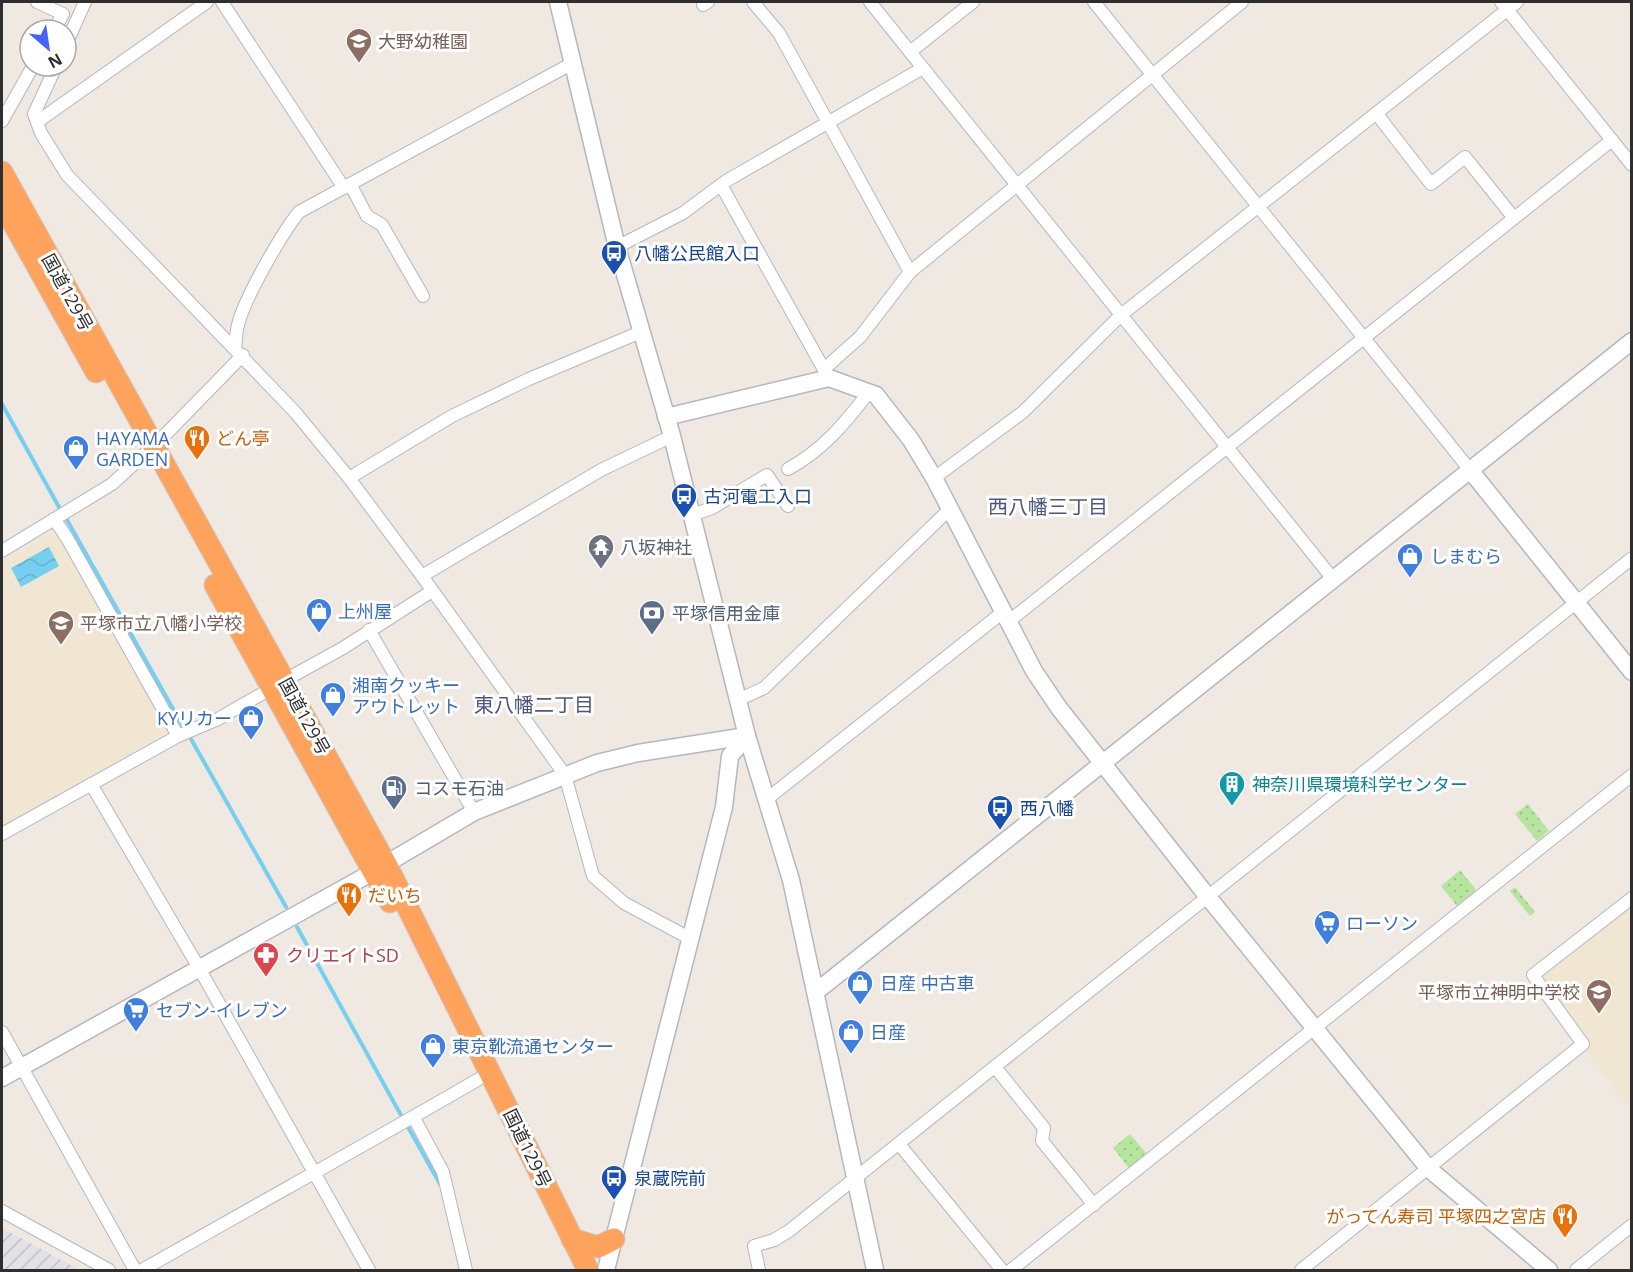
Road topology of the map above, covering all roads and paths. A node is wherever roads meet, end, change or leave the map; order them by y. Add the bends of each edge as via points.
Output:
1 (37, 2) edge
2 (85, 2) edge
3 (207, 2) edge
4 (222, 2) edge
5 (558, 2) edge
6 (753, 2) edge
7 (870, 2) edge
8 (973, 2) edge
9 (1094, 2) edge
10 (1242, 2) edge
11 (1509, 4) edge
12 (61, 18) edge
13 (78, 18) edge
14 (910, 52) junction
15 (571, 63) junction
16 (923, 68) junction
17 (1152, 74) junction
18 (26, 78) edge
19 (50, 78) edge
20 (1377, 113) junction
21 (827, 121) junction
22 (2, 122) edge
23 (37, 122) junction
24 (1612, 140) junction
25 (1632, 165) edge
26 (2, 172) edge
27 (722, 184) junction
28 (1015, 184) junction
29 (347, 186) junction
30 (2, 203) edge
31 (1258, 206) junction
32 (1514, 218) junction
33 (7, 225) edge
34 (616, 247) junction
35 (910, 272) junction
36 (423, 296) dead end
37 (1121, 315) junction
38 (643, 331) junction
39 (1364, 338) junction
40 (1632, 341) edge
41 (239, 352) junction
42 (827, 374) junction
43 (869, 392) junction
44 (666, 417) junction
45 (672, 436) junction
46 (1226, 447) junction
47 (148, 451) junction
48 (788, 469) dead end
49 (1470, 470) junction
50 (349, 478) junction
51 (934, 478) junction
52 (788, 506) dead end
53 (950, 509) junction
54 (692, 515) junction
55 (54, 519) junction
56 (2, 551) edge
57 (1632, 558) edge
58 (422, 576) junction
59 (1333, 579) junction
60 (432, 591) junction
61 (1576, 603) junction
62 (1006, 617) junction
63 (369, 630) junction
64 (1632, 672) edge
65 (279, 684) junction
66 (738, 700) junction
67 (178, 736) junction
68 (747, 736) junction
69 (1101, 762) junction
70 (565, 775) junction
71 (1632, 775) edge
72 (91, 784) junction
73 (767, 799) junction
74 (474, 812) junction
75 (2, 834) edge
76 (379, 867) junction
77 (1208, 897) junction
78 (1632, 898) edge
79 (691, 939) junction
80 (199, 968) junction
81 (817, 991) junction
82 (1315, 1029) junction
83 (2, 1032) edge
84 (995, 1067) junction
85 (22, 1068) junction
86 (2, 1078) edge
87 (478, 1079) junction
88 (414, 1118) junction
89 (899, 1144) junction
90 (1429, 1169) junction
91 (313, 1171) junction
92 (856, 1179) junction
93 (1094, 1205) junction
94 (2, 1211) edge
95 (1632, 1225) edge
96 (572, 1239) junction
97 (614, 1239) junction
98 (109, 1270) edge
99 (135, 1270) edge
100 (142, 1270) edge
101 (369, 1270) edge
102 (466, 1270) edge
103 (573, 1270) edge
104 (588, 1270) edge
105 (606, 1270) edge
106 (759, 1270) edge
107 (875, 1270) edge
108 (1002, 1270) edge
109 (1011, 1270) edge
110 (1301, 1270) edge
111 (1549, 1270) edge
112 (1576, 1270) edge

1 - 12 street via 63,14
2 - 13 street
3 - 23 street
4 - 29 street
5 - 15 street
6 - 21 street via 779,33
7 - 14 street
8 - 14 street
9 - 17 street
10 - 17 street
11 - 20 street
11 - 24 street
14 - 16 street
15 - 29 street
15 - 34 street
16 - 21 street
16 - 28 street
17 - 28 street
17 - 31 street
18 - 22 street
19 - 23 street via 34,114
20 - 31 street
20 - 32 street via 1431,184 1465,157
21 - 27 street
21 - 35 street
23 - 41 street via 67,175
24 - 25 street
24 - 32 street
26 - 47 highway, 国道129号
27 - 34 street via 683,213
27 - 42 street
28 - 35 street
28 - 37 street
29 - 36 street via 367,216 382,225
29 - 41 street via 299,212 289,225 238,324
30 - 33 highway, 国道129号
31 - 37 street
31 - 39 street
32 - 39 street
33 - 47 highway, 国道129号
34 - 38 street
35 - 42 street
37 - 46 street
37 - 51 street via 1023,412
38 - 44 street
38 - 50 street via 452,416
39 - 46 street
39 - 49 street
40 - 49 street
41 - 47 street
41 - 50 street
42 - 43 street
42 - 44 street
43 - 48 street via 837,434
43 - 51 street via 885,405
44 - 45 street
45 - 54 street
45 - 58 street via 601,470
46 - 59 street
46 - 62 street
47 - 55 street via 112,484
47 - 65 highway, 国道129号
49 - 59 street
49 - 61 street
50 - 58 street
51 - 53 street
52 - 54 street via 767,475 712,508
53 - 62 street
53 - 66 street via 764,688
54 - 66 street
55 - 56 street
55 - 67 street
57 - 61 street
58 - 60 street
59 - 69 street
60 - 63 street
60 - 70 street
61 - 64 street
61 - 77 street
62 - 69 street via 1034,671
62 - 73 street
63 - 65 street
63 - 74 street
65 - 67 street via 218,719
65 - 76 highway, 国道129号
66 - 68 street
67 - 72 street
68 - 70 street via 638,753
68 - 73 street
68 - 79 street via 730,756 724,807
69 - 77 street
69 - 81 street
70 - 74 street
70 - 79 street via 593,876 624,903
71 - 82 street
72 - 75 street
72 - 80 street
73 - 81 street
74 - 76 street
76 - 80 street
76 - 87 highway, 国道129号
76 - 96 highway, 国道129号
77 - 82 street
77 - 84 street
78 - 90 street via 1533,975 1583,1044
79 - 97 street
80 - 85 street
80 - 91 street
81 - 92 street
82 - 90 street
82 - 93 street
83 - 85 street
84 - 89 street
84 - 93 street via 1044,1128 1042,1141
85 - 86 street
85 - 99 street
87 - 88 street
87 - 103 highway, 国道129号
88 - 91 street
88 - 102 street via 443,1172
89 - 92 street
89 - 108 street
90 - 110 street
90 - 111 street
91 - 100 street
91 - 101 street
92 - 106 street via 789,1231 754,1246
92 - 107 street
93 - 109 street
94 - 98 street
95 - 112 street
96 - 97 highway via 598,1247
96 - 104 highway, 国道129号
97 - 105 street

